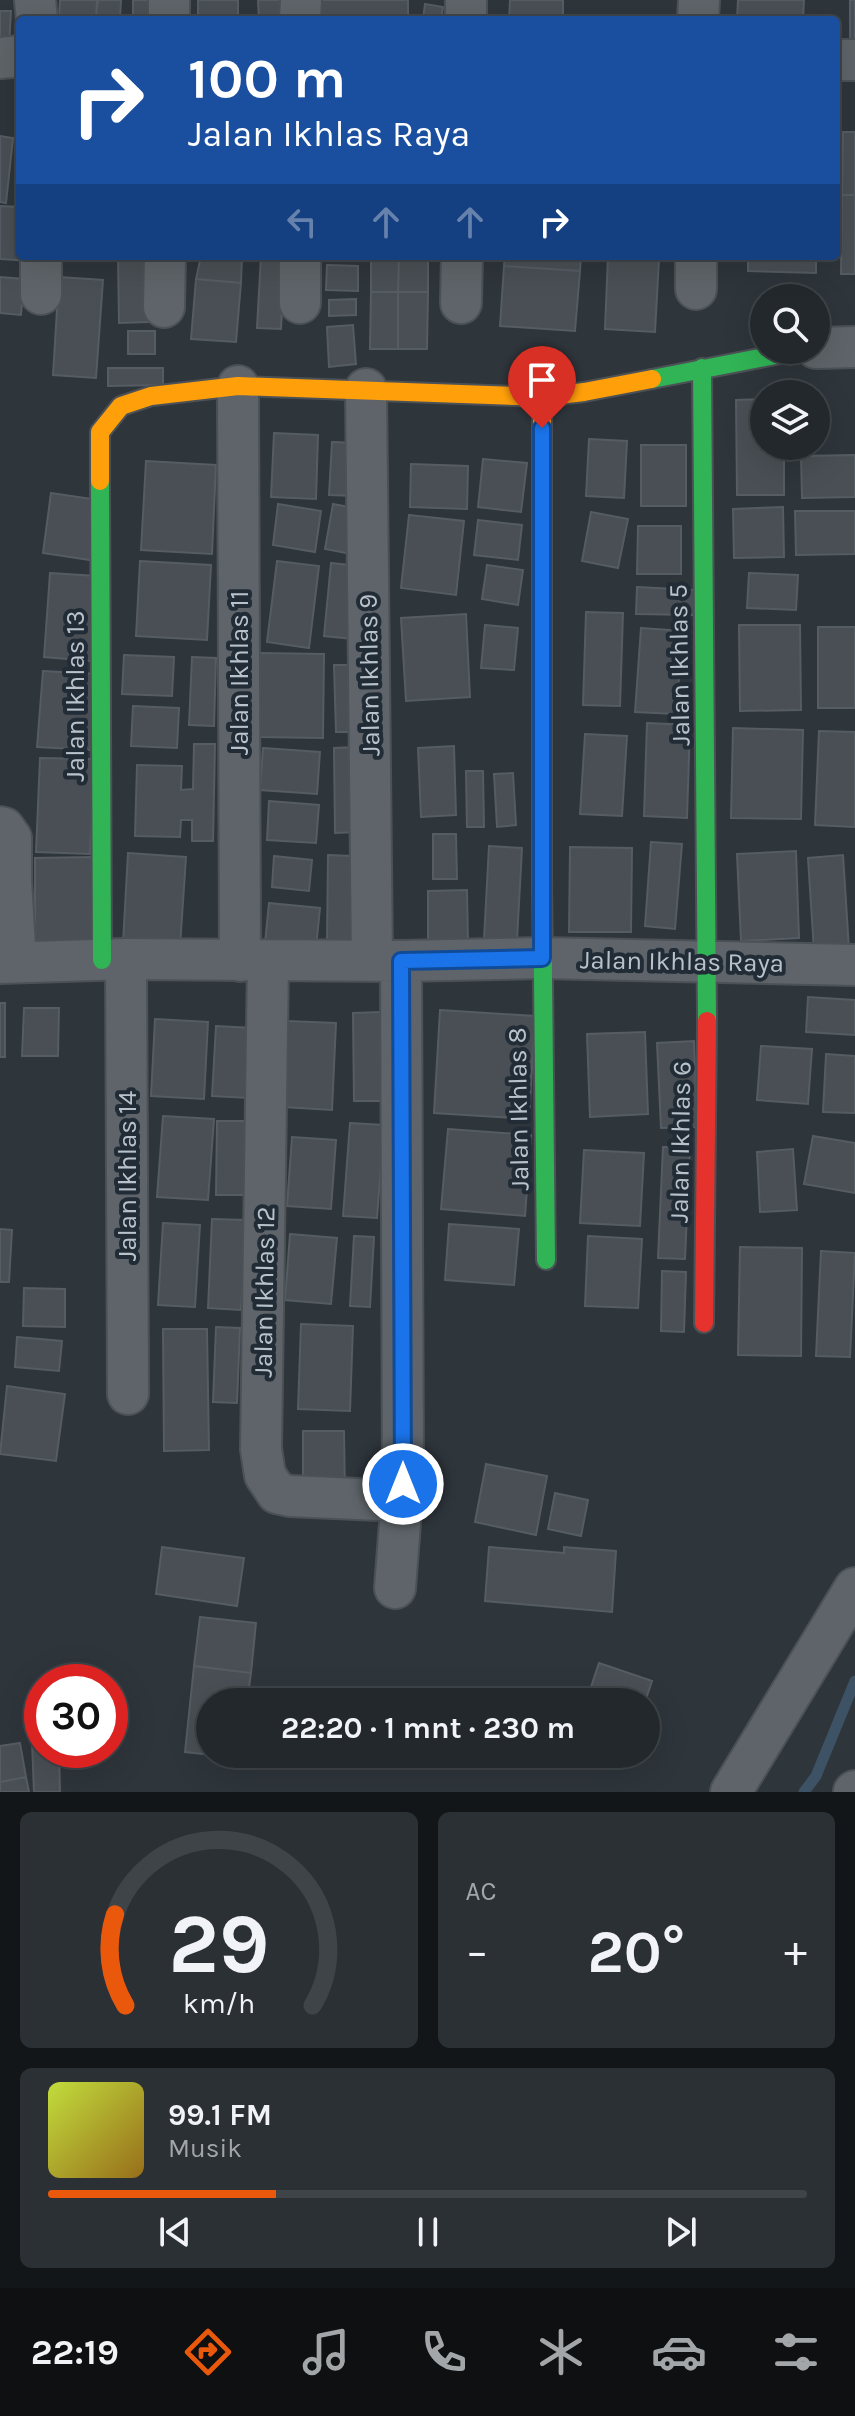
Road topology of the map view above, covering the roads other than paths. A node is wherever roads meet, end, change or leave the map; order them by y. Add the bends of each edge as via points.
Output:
1 (165, 260) edge
2 (300, 260) edge
3 (462, 260) edge
4 (300, 303) dead end
5 (461, 303) dead end
6 (164, 307) dead end
7 (855, 347) edge
8 (830, 348) edge
9 (750, 359) edge
10 (702, 368) junction
11 (238, 386) junction
12 (366, 389) junction
13 (542, 397) junction
14 (0, 827) edge
15 (542, 958) junction
16 (114, 959) junction
17 (254, 961) junction
18 (386, 961) junction
19 (708, 961) junction
20 (8, 963) edge
21 (855, 965) edge
22 (546, 1260) dead end
23 (704, 1323) dead end
24 (128, 1394) dead end
25 (402, 1501) junction
26 (395, 1588) dead end
27 (855, 1588) edge
28 (731, 1792) edge

1 - 6 street
2 - 4 street
3 - 5 street
7 - 8 street
9 - 10 street
10 - 13 street
10 - 19 street, Jalan Ikhlas 5
11 - 12 street
11 - 16 street, Jalan Ikhlas 13 via 151,396 121,406 100,432
11 - 17 street, Jalan Ikhlas 11
12 - 13 street
12 - 18 street, Jalan Ikhlas 9
13 - 15 street, Jalan Ikhlas 8
14 - 20 street via 11,838
15 - 18 street, Jalan Ikhlas Raya
15 - 19 street, Jalan Ikhlas Raya
15 - 22 street, Jalan Ikhlas 8
16 - 17 street, Jalan Ikhlas Raya
16 - 20 street, Jalan Ikhlas Raya
16 - 24 street, Jalan Ikhlas 14
17 - 18 street, Jalan Ikhlas Raya
17 - 25 street, Jalan Ikhlas 12 via 265,1475 277,1493 290,1496
18 - 25 street, Jalan Ikhlas 9
19 - 21 street, Jalan Ikhlas Raya
19 - 23 street, Jalan Ikhlas 6
25 - 26 street, Jalan Ikhlas 9
27 - 28 street

